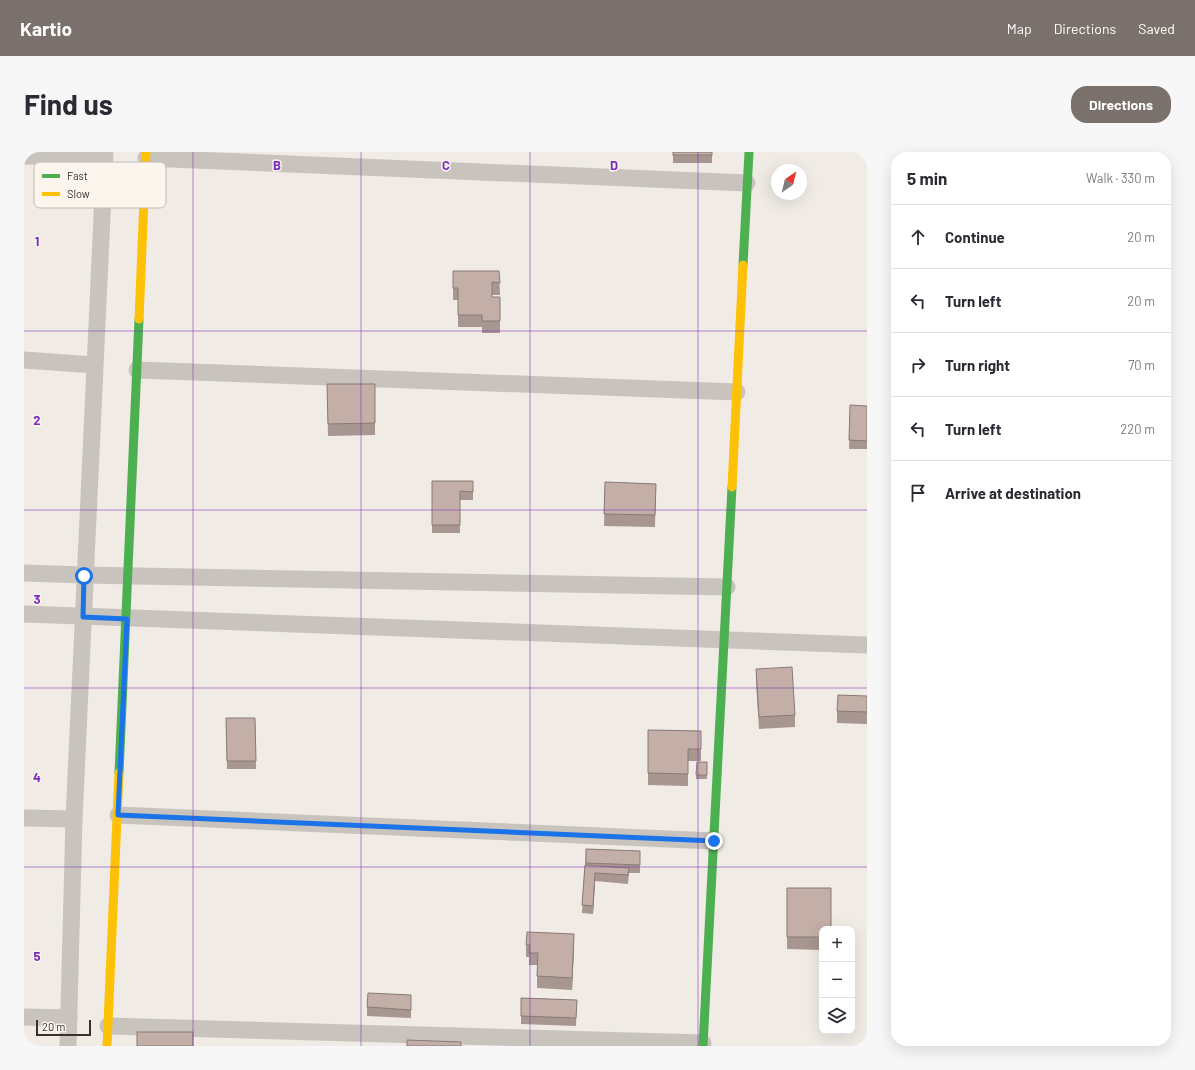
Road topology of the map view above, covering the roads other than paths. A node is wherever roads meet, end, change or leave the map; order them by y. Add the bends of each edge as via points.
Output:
1 (749, 152) edge
2 (105, 155) edge
3 (146, 155) edge
4 (24, 156) edge
5 (748, 183) junction
6 (102, 208) edge
7 (144, 208) edge
8 (24, 360) edge
9 (94, 365) junction
10 (137, 370) junction
11 (737, 392) junction
12 (24, 573) edge
13 (84, 576) junction
14 (128, 576) junction
15 (727, 587) junction
16 (24, 614) edge
17 (83, 617) junction
18 (127, 619) junction
19 (724, 640) junction
20 (867, 645) edge
21 (118, 815) junction
22 (24, 818) edge
23 (74, 819) junction
24 (714, 841) junction
25 (24, 1017) edge
26 (69, 1018) junction
27 (108, 1026) junction
28 (703, 1044) edge
29 (68, 1046) edge
30 (108, 1046) edge

1 - 5 street
2 - 4 street
3 - 5 street
5 - 11 street
6 - 9 street
7 - 10 street
8 - 9 street
9 - 13 street
10 - 11 street
10 - 14 street
11 - 15 street
12 - 13 street
13 - 14 street
13 - 17 street
14 - 15 street
14 - 18 street
15 - 19 street
16 - 17 street
17 - 18 street
17 - 23 street
18 - 19 street
18 - 21 street
19 - 20 street
19 - 24 street
21 - 24 street
21 - 27 street
22 - 23 street
23 - 26 street
24 - 28 street
25 - 26 street
26 - 29 street
27 - 28 street
27 - 30 street

